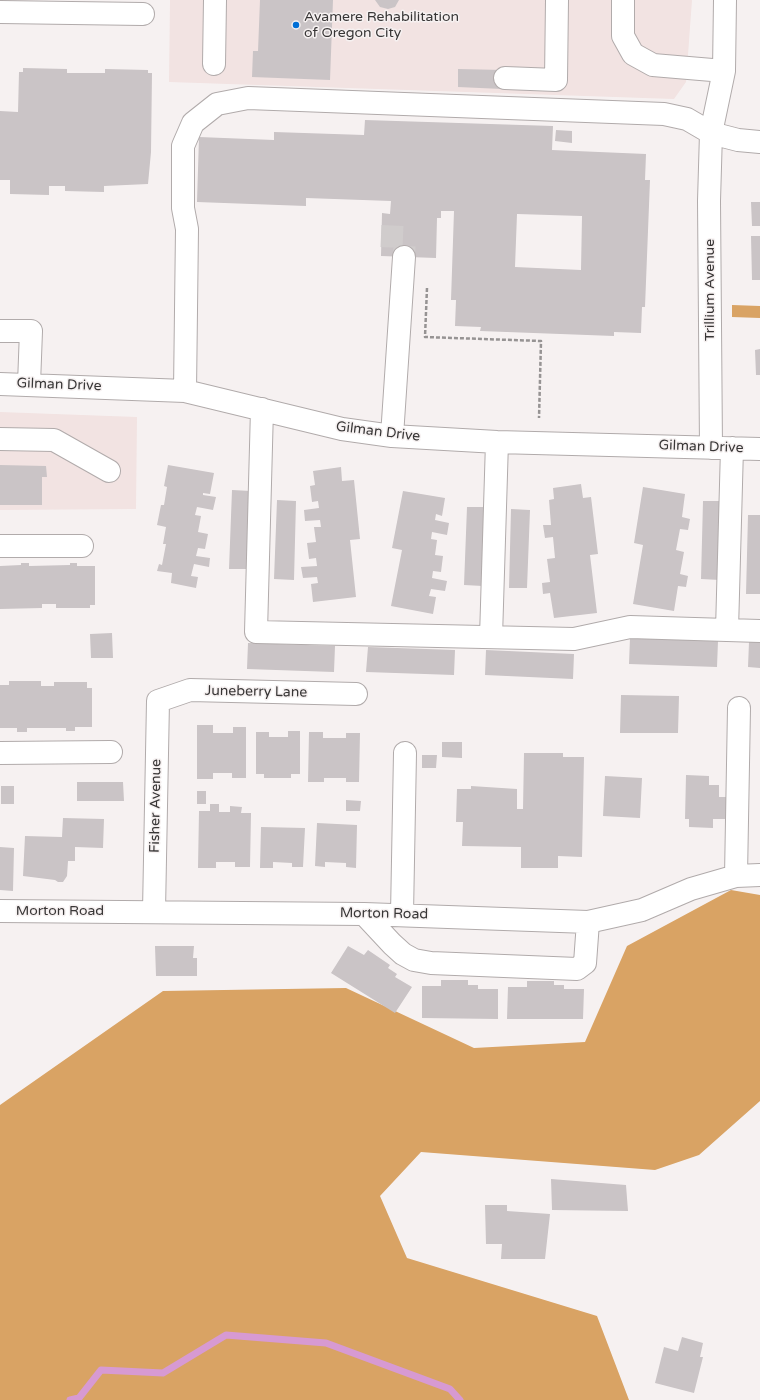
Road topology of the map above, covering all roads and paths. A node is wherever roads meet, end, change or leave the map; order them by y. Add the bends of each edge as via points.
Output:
1 (215, 0) edge
2 (557, 0) edge
3 (623, 0) edge
4 (725, 0) edge
5 (0, 12) edge
6 (143, 14) dead end
7 (214, 64) dead end
8 (724, 71) junction
9 (505, 78) dead end
10 (711, 133) junction
11 (760, 142) edge
12 (404, 257) tunnel mouth
13 (427, 281) dead end
14 (0, 331) edge
15 (0, 384) edge
16 (29, 384) junction
17 (185, 392) junction
18 (262, 409) junction
19 (540, 418) dead end
20 (392, 436) junction
21 (0, 439) edge
22 (497, 442) junction
23 (722, 448) junction
24 (760, 449) edge
25 (109, 471) dead end
26 (0, 546) edge
27 (82, 546) dead end
28 (727, 630) junction
29 (760, 631) edge
30 (491, 637) junction
31 (356, 694) dead end
32 (158, 700) joint
33 (739, 708) dead end
34 (112, 752) dead end
35 (0, 753) edge
36 (405, 754) dead end
37 (760, 875) edge
38 (736, 876) junction
39 (0, 911) edge
40 (154, 911) junction
41 (364, 914) junction
42 (402, 914) junction
43 (588, 922) junction

1 - 7 street
2 - 9 street via 556,80
3 - 8 street via 623,36 633,54 653,65
4 - 8 street, Trillium Avenue
5 - 6 street
8 - 10 street, Trillium Avenue
10 - 11 street via 738,140
10 - 17 street via 687,119 664,114 248,98 216,104 193,123 183,146 183,208 187,229
10 - 23 street, Trillium Avenue via 709,209
12 - 20 street
13 - 19 path via 425,337 541,341
14 - 16 street via 31,331
15 - 16 street, Gilman Drive
16 - 17 street, Gilman Drive
17 - 18 street, Gilman Drive
18 - 20 street, Gilman Drive via 342,429
18 - 30 street via 256,632
20 - 22 street, Gilman Drive
21 - 25 street via 54,440
22 - 23 street, Gilman Drive
22 - 30 street
23 - 24 street, Gilman Drive
23 - 28 street, Trillium Avenue
26 - 27 street
28 - 29 street
28 - 30 street via 630,627 574,639
31 - 32 street, Juneberry Lane via 190,690
32 - 40 street, Fisher Avenue
33 - 38 street
34 - 35 street
36 - 42 street
37 - 38 street, Morton Road
38 - 43 street, Morton Road via 691,889 642,910
39 - 40 street, Morton Road
40 - 41 street, Morton Road
41 - 42 street, Morton Road
41 - 43 street via 392,944 414,960 431,963 577,969 585,963
42 - 43 street, Morton Road

